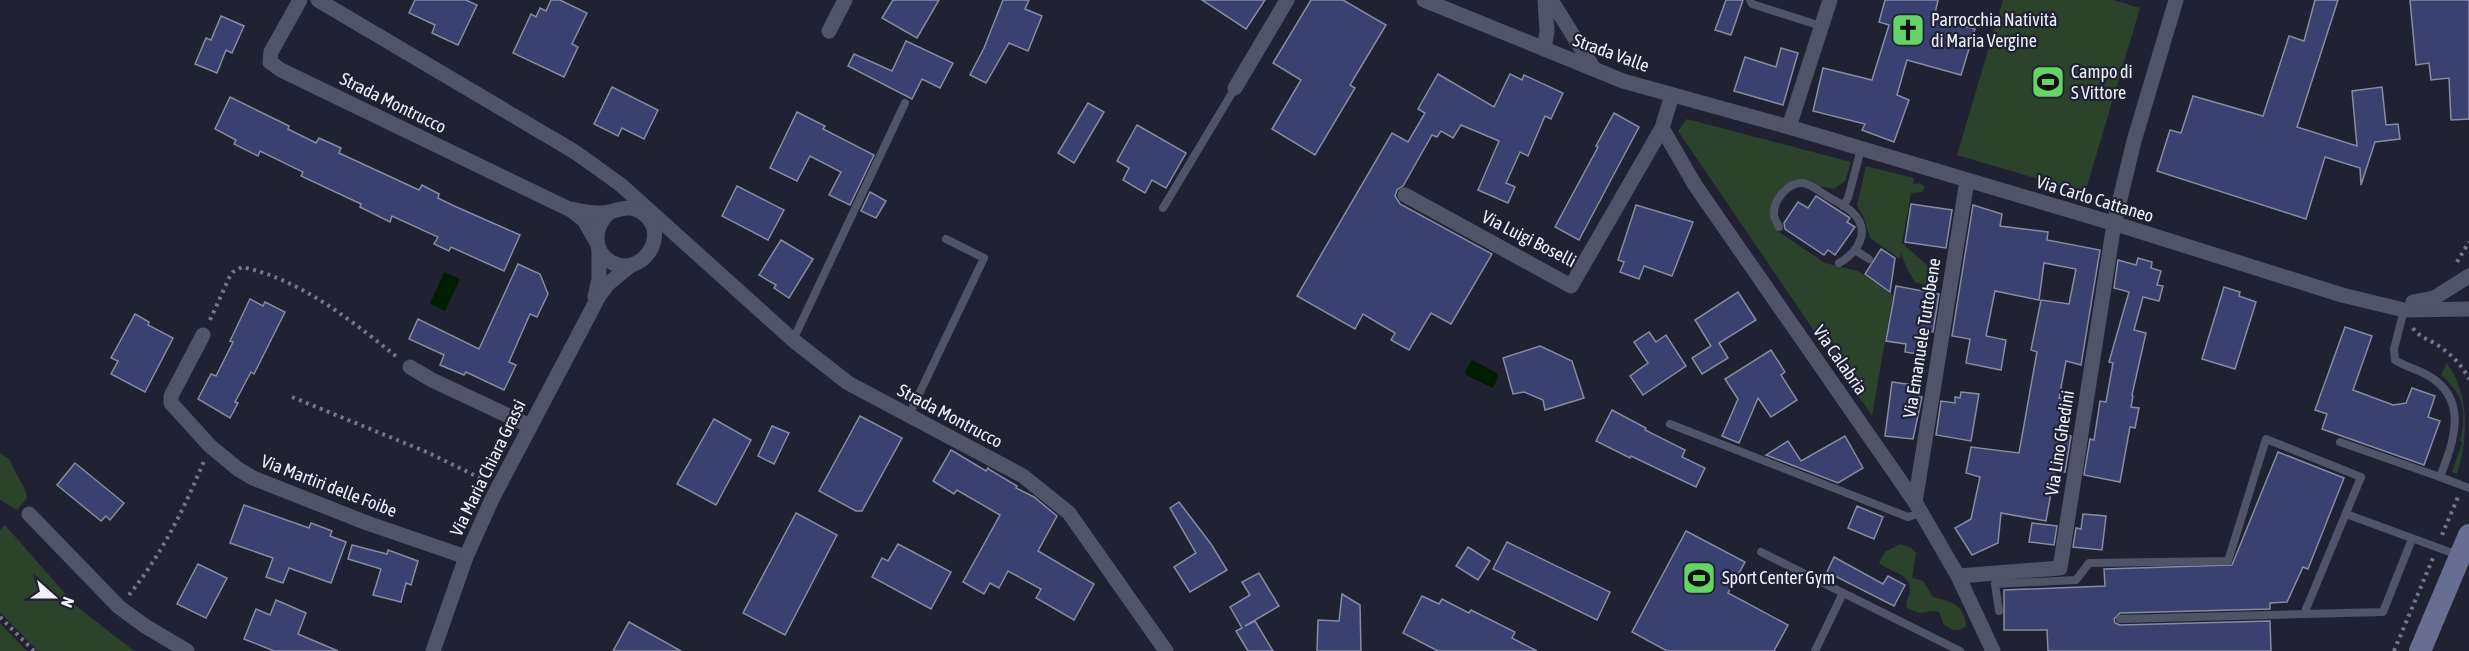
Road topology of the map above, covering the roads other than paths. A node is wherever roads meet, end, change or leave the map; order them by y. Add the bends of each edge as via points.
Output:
1 (300, 0) edge
2 (318, 0) edge
3 (845, 0) edge
4 (1287, 0) edge
5 (1424, 0) edge
6 (1545, 0) edge
7 (1551, 0) edge
8 (1750, 0) edge
9 (1830, 0) edge
10 (2174, 1) edge
11 (1821, 26) junction
12 (829, 31) dead end
13 (1544, 49) junction
14 (1594, 69) junction
15 (1235, 88) joint
16 (1672, 95) junction
17 (905, 103) dead end
18 (1790, 127) junction
19 (1662, 128) junction
20 (1861, 149) junction
21 (1967, 181) junction
22 (1405, 195) dead end
23 (630, 203) junction
24 (563, 206) junction
25 (1843, 206) junction
26 (1163, 208) dead end
27 (610, 212) junction
28 (657, 216) junction
29 (2114, 224) junction
30 (1779, 227) dead end
31 (946, 239) dead end
32 (686, 243) junction
33 (598, 245) junction
34 (655, 246) junction
35 (1855, 250) junction
36 (1869, 259) dead end
37 (1839, 263) dead end
38 (631, 266) junction
39 (2469, 276) edge
40 (591, 309) junction
41 (2469, 309) edge
42 (2402, 310) junction
43 (203, 335) road end
44 (793, 340) junction
45 (410, 367) road end
46 (908, 417) junction
47 (1670, 424) dead end
48 (530, 426) junction
49 (2340, 442) dead end
50 (2440, 477) junction
51 (2469, 488) edge
52 (1918, 507) junction
53 (29, 514) dead end
54 (2346, 514) junction
55 (2469, 520) edge
56 (2412, 539) junction
57 (2464, 545) edge
58 (1761, 552) dead end
59 (466, 557) junction
60 (1958, 576) junction
61 (1843, 593) junction
62 (1999, 611) dead end
63 (2304, 614) junction
64 (2120, 619) dead end
65 (187, 651) edge
66 (433, 651) edge
67 (1166, 651) edge
68 (1815, 651) edge
69 (1960, 651) edge
70 (1993, 651) edge
71 (2420, 651) edge

1 - 24 street, Strada Montrucco via 271,52 270,62
2 - 23 street, Strada Montrucco via 575,152
3 - 12 street
4 - 15 street
5 - 13 street, Strada Valle
6 - 13 street
7 - 14 street
8 - 11 lane via 1752,4
9 - 11 street
10 - 29 street
11 - 18 street
13 - 14 street, Strada Valle
14 - 16 street, Strada Valle
15 - 26 lane
16 - 18 street, Strada Valle
16 - 19 street
17 - 44 lane
18 - 20 street, Via Carlo Cattaneo
19 - 22 street, Via Luigi Boselli via 1571,286
19 - 52 street, Via Calabria via 1695,185
20 - 21 street, Via Carlo Cattaneo
20 - 25 lane
21 - 29 street, Via Carlo Cattaneo
21 - 52 street, Via Emanuele Tuttobene
23 - 27 street, Strada Montrucco
23 - 28 street, Strada Montrucco
23 - 34 street, Strada Montrucco via 650,221
24 - 27 street, Strada Montrucco
24 - 33 street, Strada Montrucco via 584,220
25 - 30 lane via 1805,183 1795,184 1784,190 1776,204 1774,216
25 - 35 lane via 1863,229
27 - 33 street via 599,224
28 - 32 street, Strada Montrucco
28 - 34 street via 662,233
29 - 42 street, Via Carlo Cattaneo via 2286,279
29 - 60 street, Via Lino Ghedini via 2060,568
31 - 46 lane via 984,258
32 - 34 street via 672,240
32 - 44 street, Strada Montrucco
33 - 38 street, Strada Montrucco via 612,263
33 - 40 street, Via Maria Chiara Grassi via 599,279
34 - 38 street via 641,262
35 - 36 lane
35 - 37 lane
38 - 40 street, Via Maria Chiara Grassi via 608,284
39 - 42 street, Via Carlo Cattaneo via 2434,298
40 - 48 street, Via Maria Chiara Grassi
41 - 42 street, Via Carlo Cattaneo
42 - 50 lane via 2395,360 2429,376 2452,399 2456,411 2455,430
43 - 59 street, Via Martiri delle Foibe via 171,403 238,470 367,523
44 - 46 street, Strada Montrucco via 848,383
45 - 48 street
46 - 67 street, Strada Montrucco via 1023,476 1069,513
47 - 52 lane via 1908,517
48 - 59 street, Via Maria Chiara Grassi
49 - 50 lane
50 - 51 lane
52 - 60 street, Via Calabria
53 - 65 street via 119,607
54 - 56 lane
54 - 62 lane via 2361,477 2265,439 2228,561 2089,563 2076,580 1995,584
54 - 63 lane
55 - 57 main road
56 - 57 lane
56 - 63 lane via 2383,612
57 - 71 main road
58 - 61 lane
59 - 66 street, Via Maria Chiara Grassi
60 - 70 street, Via Calabria
61 - 68 lane
61 - 69 lane
63 - 64 lane

